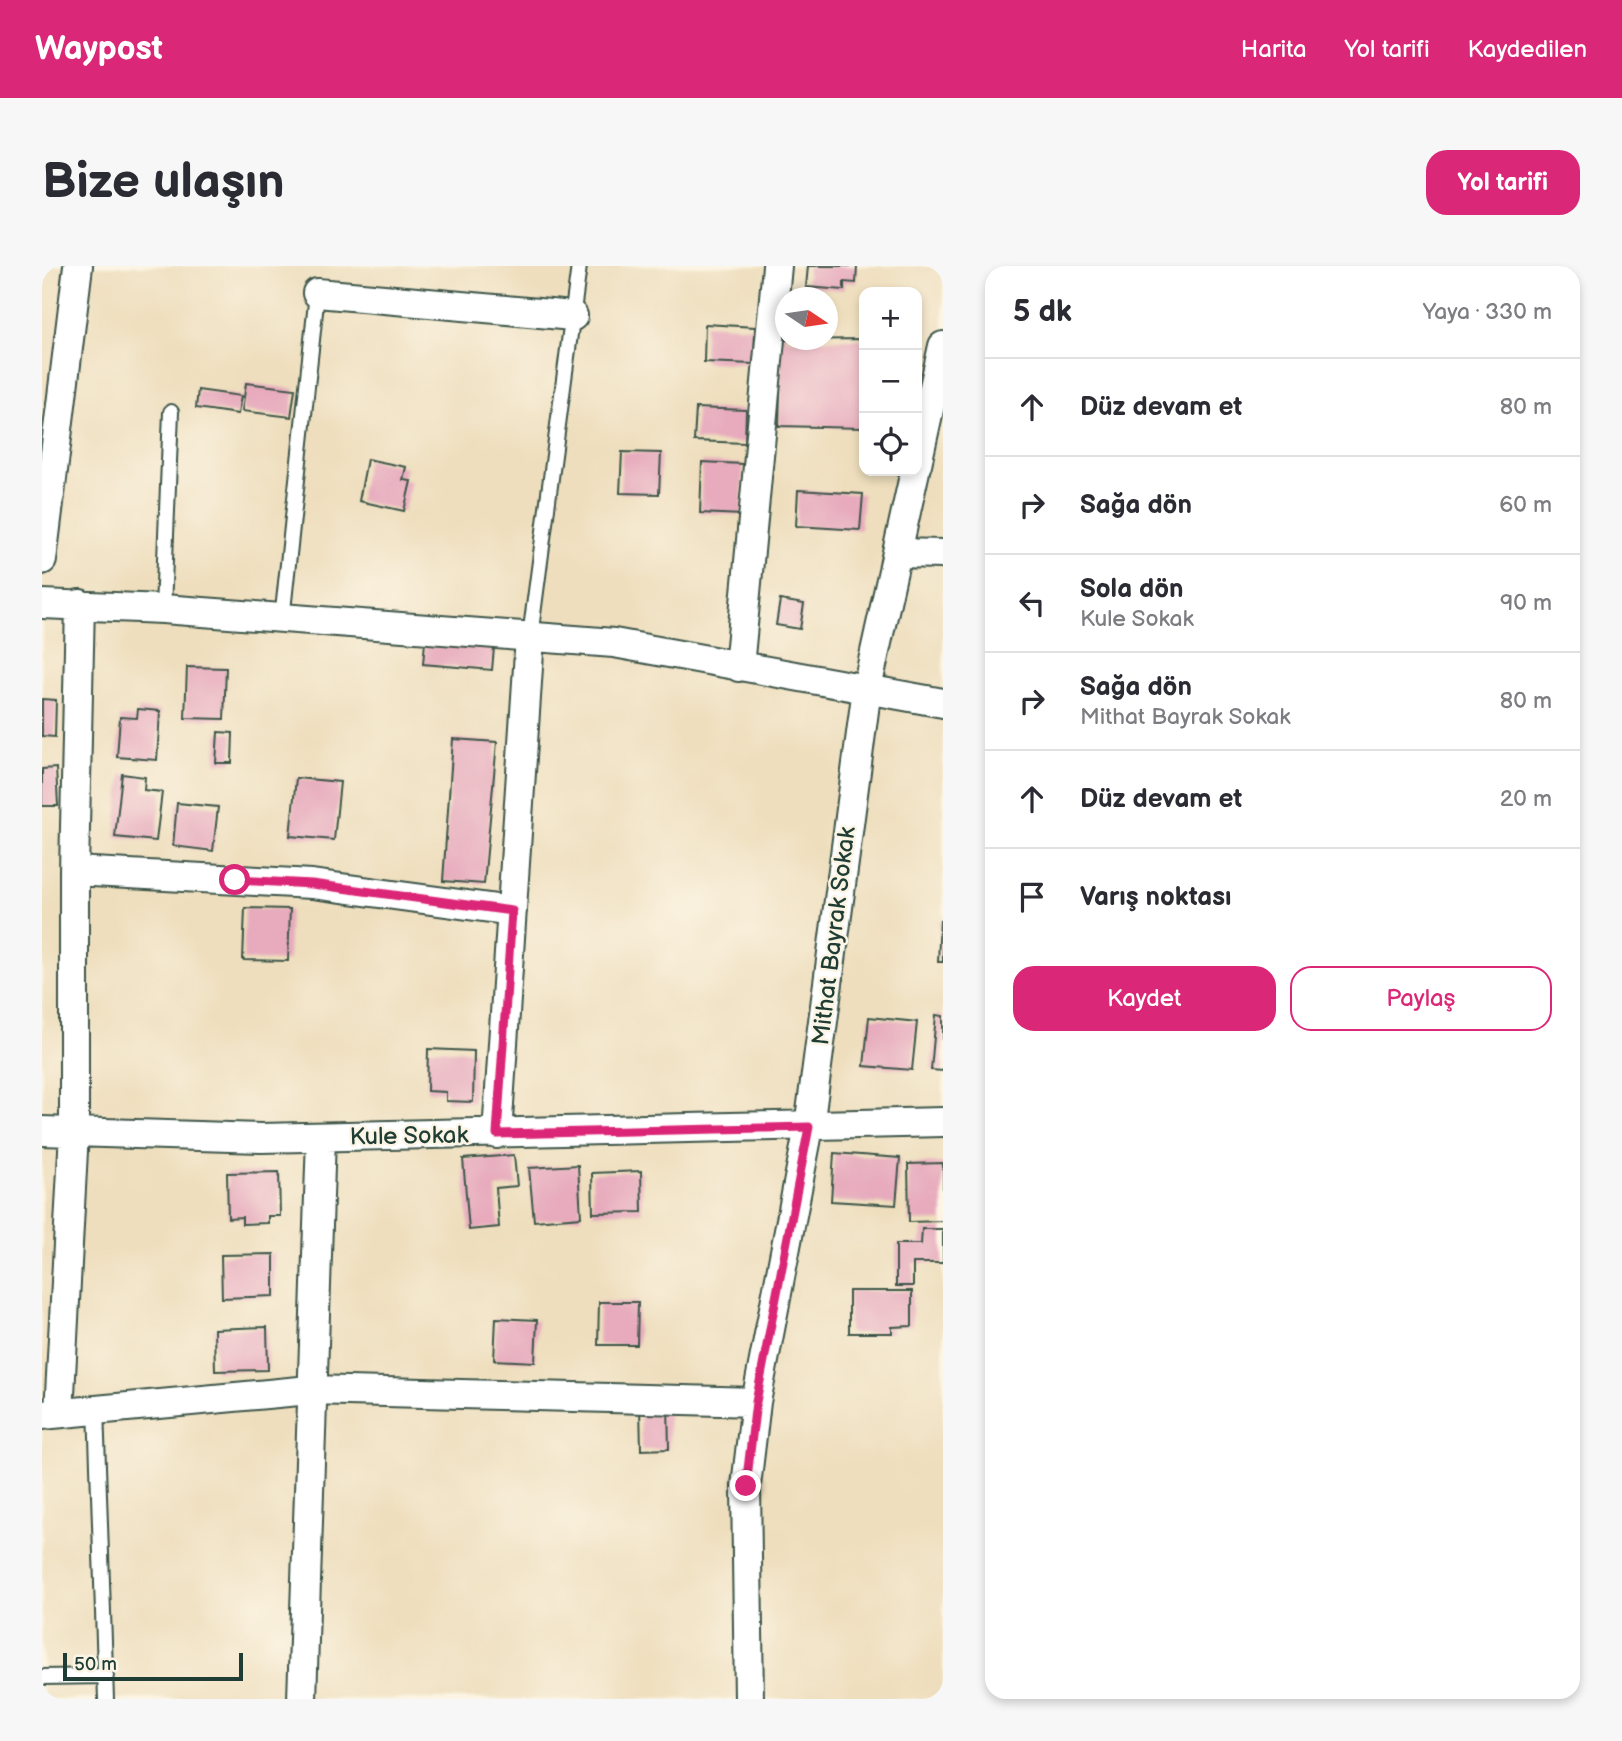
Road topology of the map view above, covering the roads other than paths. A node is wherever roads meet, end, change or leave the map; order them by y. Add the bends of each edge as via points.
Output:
1 (78, 266) edge
2 (579, 266) edge
3 (777, 266) edge
4 (317, 293) joint
5 (573, 316) junction
6 (943, 346) edge
7 (171, 412) dead end
8 (922, 441) edge
9 (914, 476) edge
10 (897, 553) junction
11 (943, 554) edge
12 (42, 560) edge
13 (42, 604) edge
14 (80, 604) junction
15 (163, 609) junction
16 (282, 620) junction
17 (530, 637) junction
18 (739, 667) junction
19 (866, 688) junction
20 (943, 704) edge
21 (74, 871) junction
22 (512, 911) junction
23 (943, 1122) edge
24 (809, 1127) junction
25 (42, 1132) edge
26 (74, 1132) junction
27 (497, 1134) junction
28 (321, 1137) junction
29 (310, 1390) junction
30 (756, 1402) junction
31 (96, 1408) junction
32 (51, 1414) edge
33 (106, 1676) junction
34 (42, 1677) edge
35 (106, 1699) edge
36 (302, 1699) edge
37 (749, 1699) edge

1 - 12 street
2 - 5 lane
3 - 18 street
4 - 5 street
4 - 16 lane
5 - 17 lane
6 - 8 street
7 - 15 lane
9 - 10 street, Mithat Bayrak Sokak
10 - 11 street
10 - 19 street, Mithat Bayrak Sokak
13 - 14 street
14 - 15 street
14 - 21 street
15 - 16 street
16 - 17 street
17 - 18 street via 614,643
17 - 22 street
18 - 19 street
19 - 20 street
19 - 24 street, Mithat Bayrak Sokak
21 - 22 street via 312,884
21 - 26 street
22 - 27 street
23 - 24 street, Kule Sokak
24 - 27 street, Kule Sokak
24 - 30 street, Mithat Bayrak Sokak
25 - 26 street, Kule Sokak
26 - 28 street, Kule Sokak
26 - 32 street
27 - 28 street, Kule Sokak
28 - 29 street
29 - 30 street
29 - 31 street
29 - 36 street
30 - 37 street, Mithat Bayrak Sokak via 746,1486
31 - 32 street
31 - 33 lane
33 - 34 lane
33 - 35 lane

